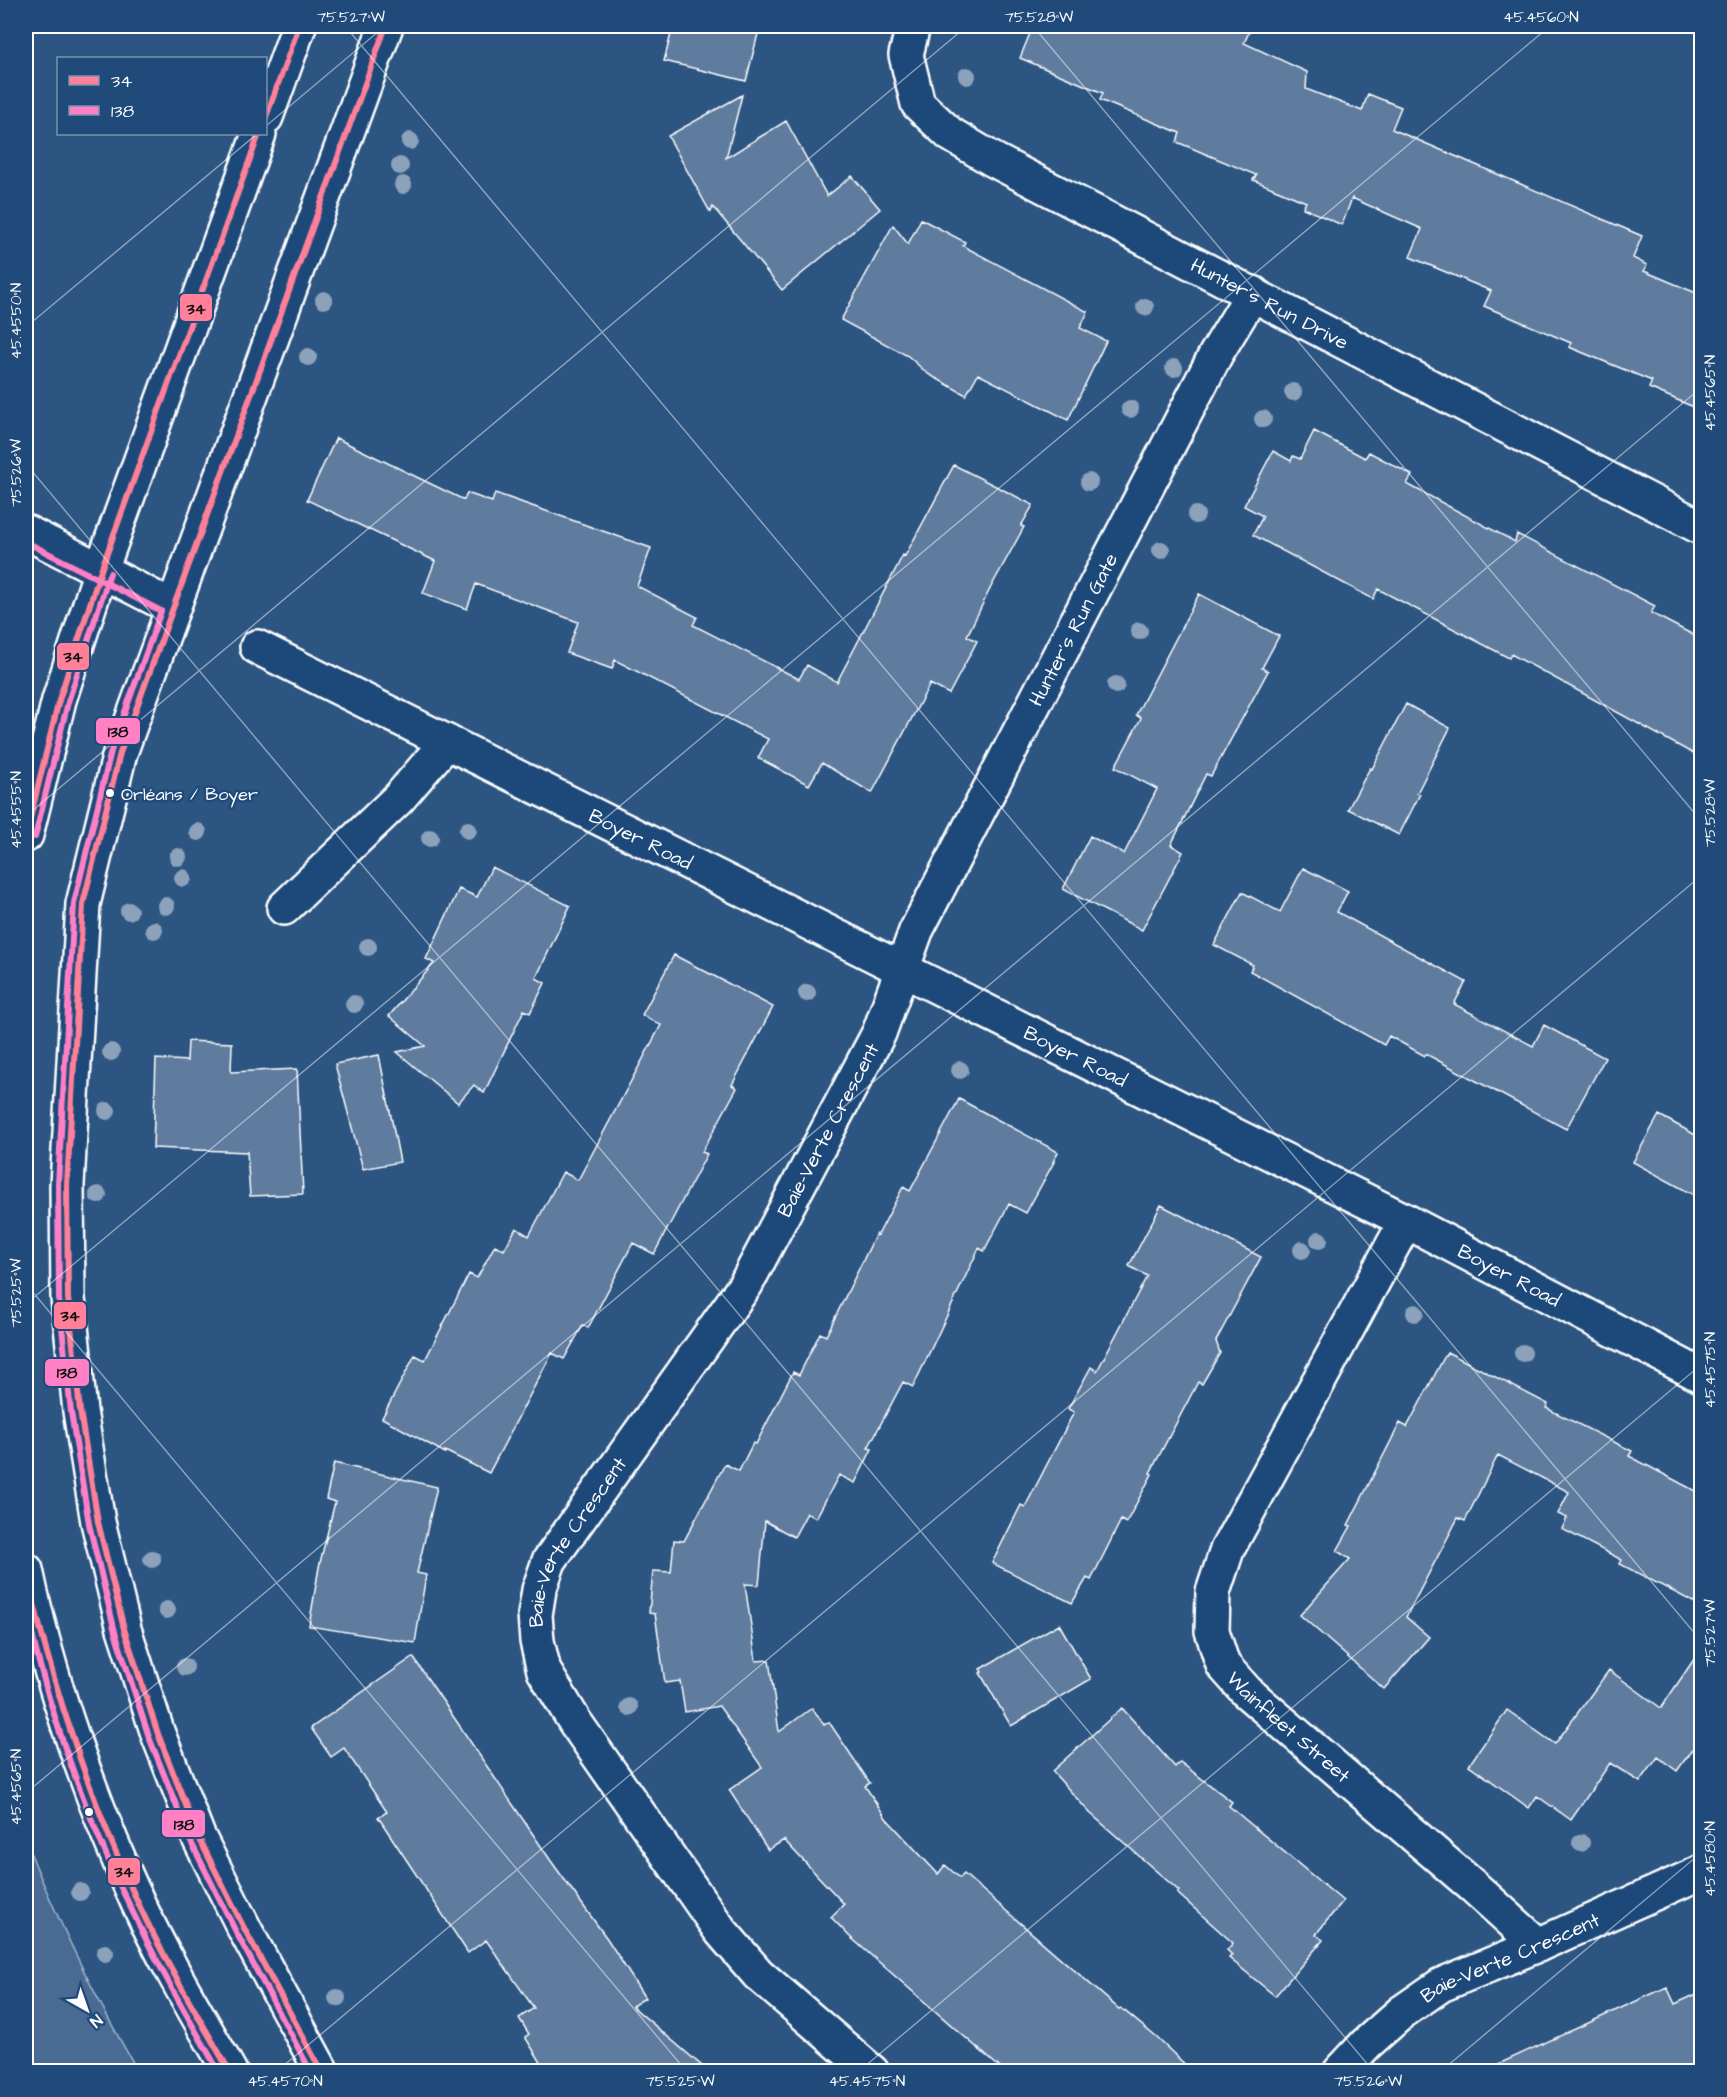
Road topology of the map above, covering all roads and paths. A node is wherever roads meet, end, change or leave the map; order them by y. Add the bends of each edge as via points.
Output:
1 (299, 26) edge
2 (386, 26) edge
3 (913, 26) edge
4 (267, 114) edge
5 (260, 135) edge
6 (1253, 293) junction
7 (1701, 528) edge
8 (26, 532) edge
9 (101, 570) junction
10 (172, 607) junction
11 (257, 647) dead end
12 (447, 742) junction
13 (26, 835) edge
14 (284, 908) dead end
15 (903, 971) junction
16 (1406, 1221) junction
17 (1701, 1376) edge
18 (26, 1570) edge
19 (1701, 1872) edge
20 (1538, 1945) junction
21 (230, 2072) edge
22 (321, 2072) edge
23 (872, 2072) edge
24 (1340, 2072) edge

1 - 4 street
2 - 10 street
3 - 6 street, Hunter's Run Drive via 906,55 918,104 950,134
5 - 9 street
6 - 7 street, Hunter's Run Drive
6 - 15 street, Hunter's Run Gate via 1216,354 916,931
8 - 9 street
9 - 10 street
9 - 13 street via 59,700
10 - 22 street via 120,753 83,904 67,1185 68,1298 80,1411 98,1522 124,1629 158,1734 198,1836
11 - 12 street, Boyer Road
12 - 14 street via 399,798
12 - 15 street, Boyer Road
15 - 16 street, Boyer Road
15 - 23 street, Baie-Verte Crescent via 879,1033 746,1284 549,1561 536,1615 544,1671 575,1722 720,1930 758,1974
16 - 17 street, Boyer Road
16 - 20 street, Wainfleet Street via 1227,1550 1213,1592 1212,1631 1223,1665 1247,1692
18 - 21 street via 33,1608 65,1716 112,1841 168,1964
19 - 20 street, Baie-Verte Crescent
20 - 24 street, Baie-Verte Crescent via 1441,1985 1402,2012

